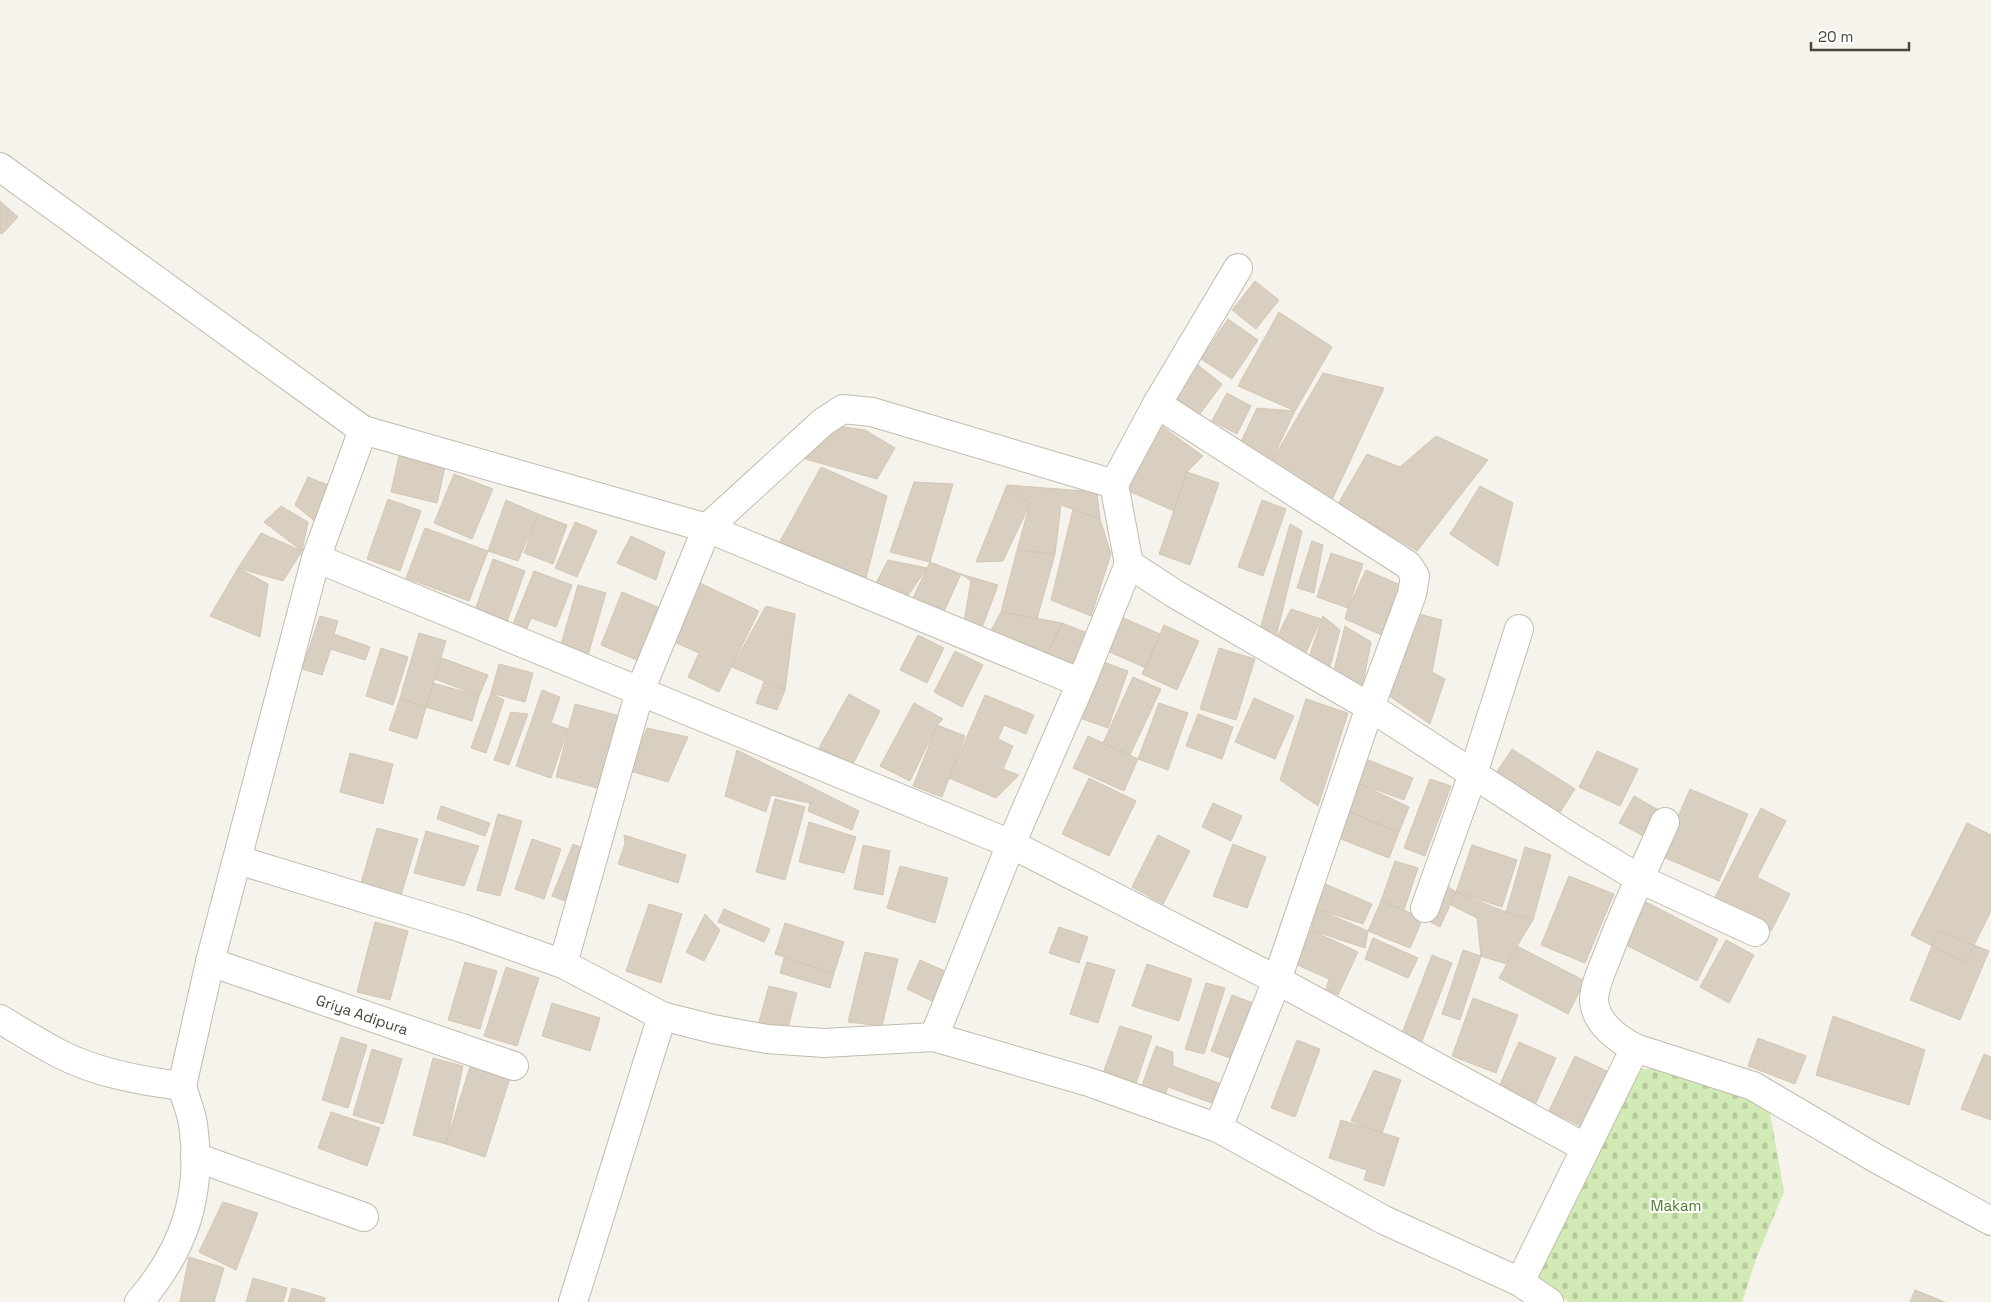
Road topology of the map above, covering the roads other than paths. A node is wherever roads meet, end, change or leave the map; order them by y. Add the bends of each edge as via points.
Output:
1 (0, 167) edge
2 (1238, 268) dead end
3 (1157, 404) junction
4 (363, 430) junction
5 (1114, 484) junction
6 (707, 528) junction
7 (316, 558) junction
8 (1129, 564) junction
9 (1519, 629) dead end
10 (1081, 683) junction
11 (640, 690) junction
12 (1370, 707) junction
13 (1472, 774) junction
14 (1665, 822) dead end
15 (1011, 844) junction
16 (238, 860) junction
17 (1640, 879) junction
18 (1425, 908) dead end
19 (1755, 932) dead end
20 (210, 962) junction
21 (563, 964) junction
22 (1277, 980) junction
23 (662, 1016) junction
24 (0, 1019) edge
25 (934, 1037) junction
26 (1634, 1048) junction
27 (514, 1066) dead end
28 (182, 1086) junction
29 (1218, 1128) junction
30 (1586, 1148) junction
31 (195, 1157) junction
32 (364, 1217) dead end
33 (1991, 1221) edge
34 (1520, 1282) junction
35 (139, 1302) edge
36 (573, 1302) edge
37 (1549, 1302) edge

1 - 4 street
2 - 3 street
3 - 5 street
3 - 12 street via 1408,565 1415,576 1412,594
4 - 6 street
4 - 7 street
5 - 6 street via 872,412 843,409 823,422
5 - 8 street
6 - 10 street
6 - 11 street
7 - 11 street
7 - 16 street
8 - 10 street
8 - 12 street
9 - 13 street
10 - 15 street
11 - 15 street
11 - 21 street
12 - 13 street
12 - 22 street
13 - 17 street
13 - 18 street
14 - 17 street
15 - 22 street
15 - 25 street
16 - 20 street
16 - 21 street via 462,928
17 - 19 street
17 - 26 street via 1598,980 1594,1000 1598,1017 1620,1040
20 - 27 street, Griya Adipura
20 - 28 street
21 - 23 street
22 - 29 street
22 - 30 street
23 - 25 street via 776,1040 824,1043
23 - 36 street
24 - 28 street via 78,1062 124,1076
25 - 29 street via 1089,1082
26 - 30 street
26 - 33 street via 1753,1086
28 - 31 street via 192,1122
29 - 34 street via 1384,1220
30 - 34 street
31 - 32 street
31 - 35 street via 193,1197 183,1236 156,1283
34 - 37 street

